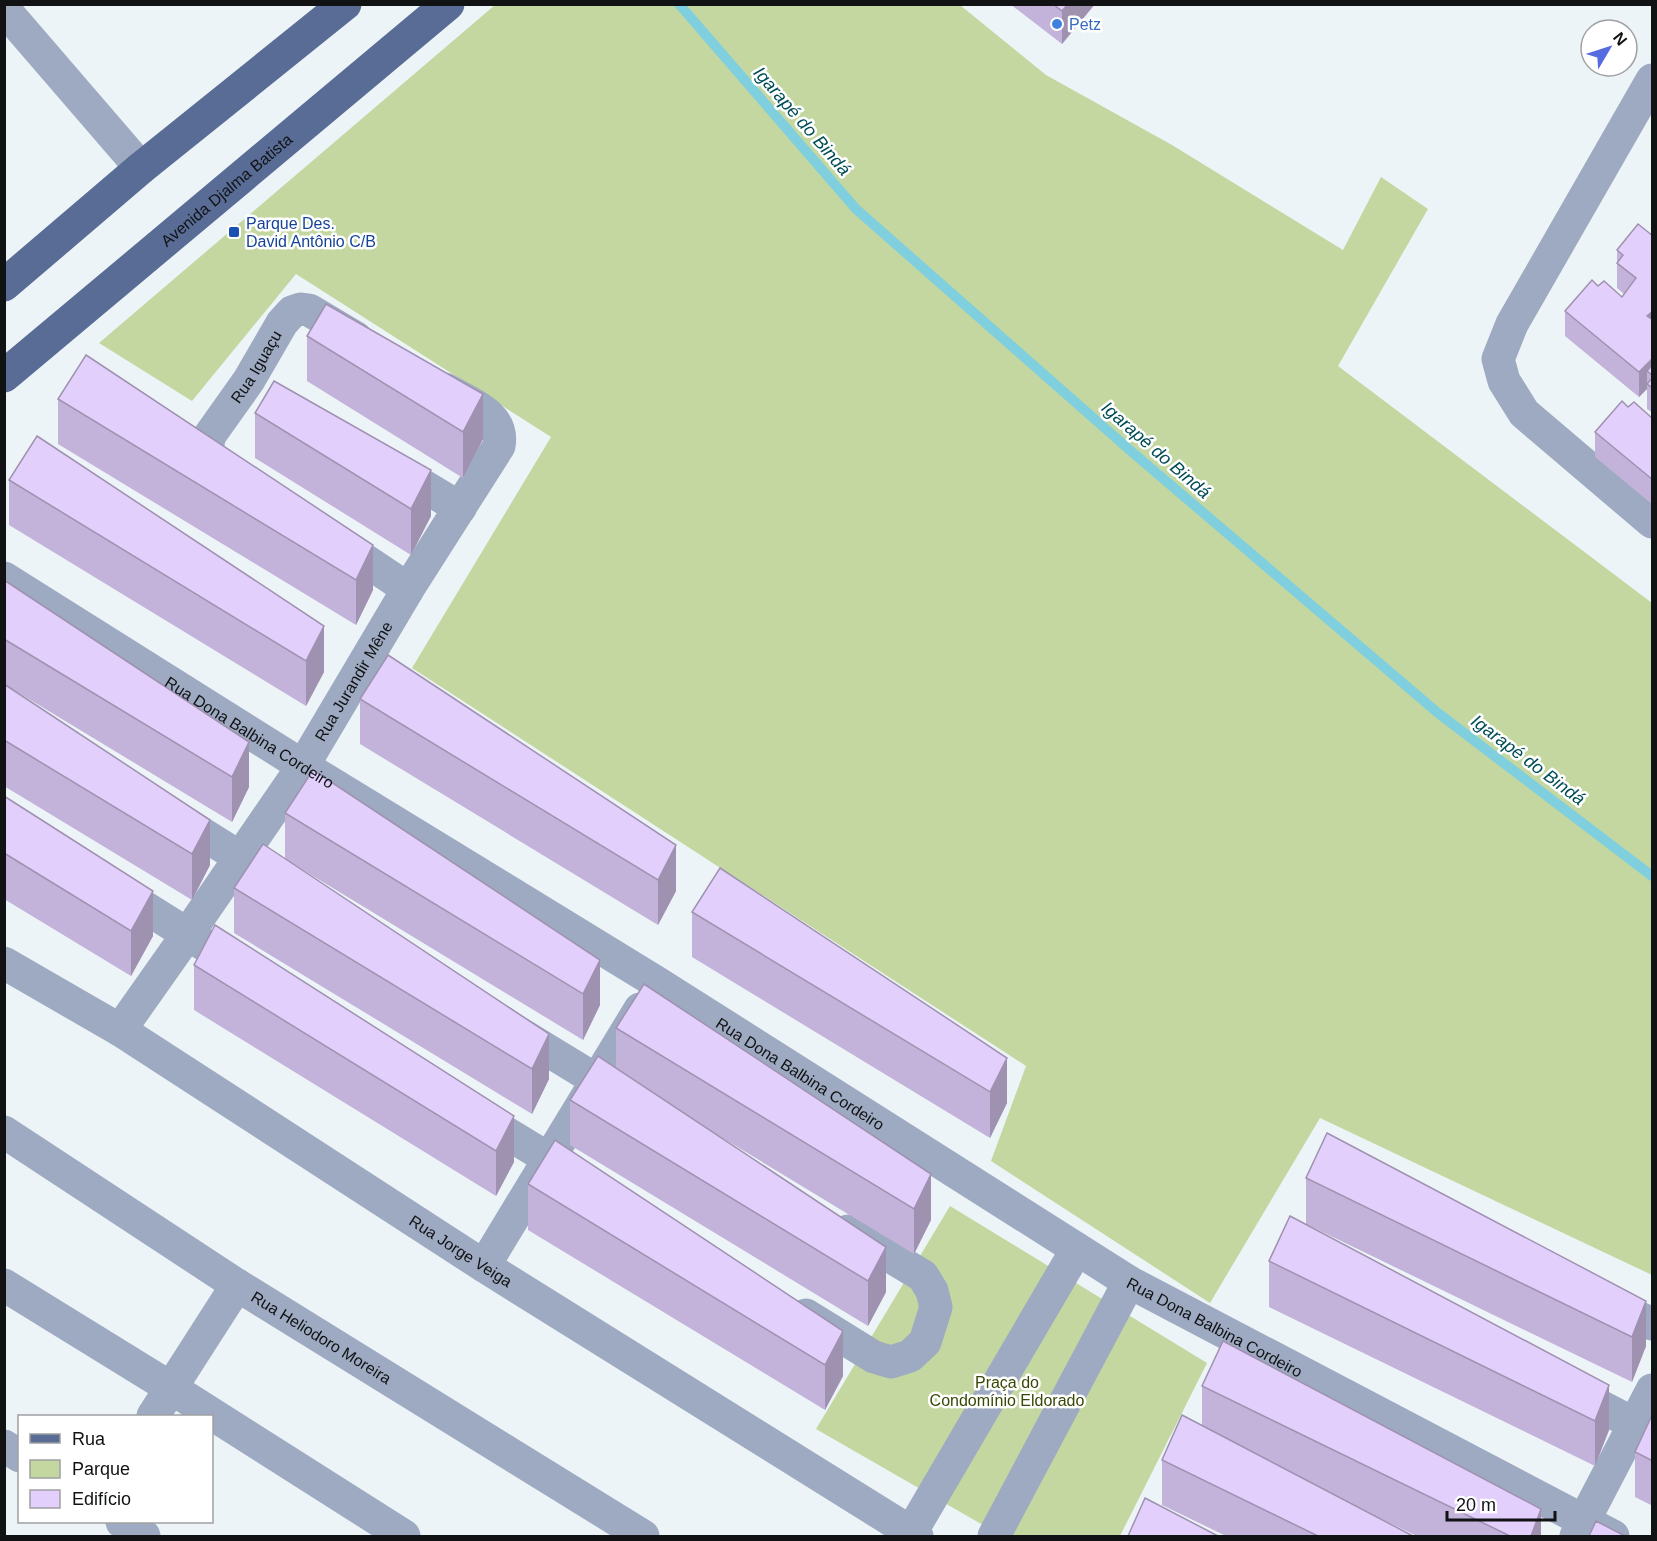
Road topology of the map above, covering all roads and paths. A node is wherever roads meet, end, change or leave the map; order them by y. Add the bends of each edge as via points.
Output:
1 (345, 4) edge
2 (448, 4) edge
3 (4, 9) edge
4 (1653, 81) edge
5 (141, 168) junction
6 (4, 285) edge
7 (378, 351) edge
8 (418, 374) edge
9 (4, 376) edge
10 (249, 380) junction
11 (279, 398) edge
12 (370, 453) edge
13 (254, 487) edge
14 (460, 508) junction
15 (1653, 522) edge
16 (312, 525) edge
17 (4, 578) edge
18 (408, 589) junction
19 (303, 766) junction
20 (142, 796) edge
21 (240, 858) junction
22 (91, 874) edge
23 (310, 901) edge
24 (188, 935) junction
25 (4, 963) edge
26 (656, 982) junction
27 (268, 985) edge
28 (488, 1013) edge
29 (120, 1030) junction
30 (596, 1081) junction
31 (449, 1097) edge
32 (647, 1111) edge
33 (4, 1132) edge
34 (550, 1160) junction
35 (610, 1197) edge
36 (821, 1215) edge
37 (1077, 1249) junction
38 (484, 1266) junction
39 (1129, 1282) junction
40 (4, 1285) edge
41 (237, 1285) junction
42 (1578, 1288) edge
43 (783, 1302) edge
44 (1653, 1324) edge
45 (1541, 1376) edge
46 (171, 1388) junction
47 (1653, 1390) edge
48 (154, 1415) edge
49 (1643, 1428) edge
50 (4, 1446) edge
51 (18, 1455) edge
52 (125, 1523) edge
53 (1580, 1529) edge
54 (912, 1535) edge
55 (144, 1536) edge
56 (404, 1536) edge
57 (643, 1536) edge
58 (994, 1536) edge
59 (1613, 1536) edge

1 - 5 main road
2 - 9 main road, Avenida Djalma Batista
3 - 5 street
4 - 15 street via 1512,324 1498,358 1504,381 1524,413
5 - 6 main road
7 - 10 street, Rua Iguaçu via 301,309 282,323
8 - 14 street, Rua Jurandir Mêne via 488,414 501,435 500,446
10 - 11 street
10 - 13 street, Rua Iguaçu via 207,445 216,462
12 - 14 street
14 - 18 street, Rua Jurandir Mêne
16 - 18 street
17 - 19 street, Rua Dona Balbina Cordeiro
18 - 19 street, Rua Jurandir Mêne
19 - 21 street, Rua Jurandir Mêne
19 - 26 street, Rua Dona Balbina Cordeiro
20 - 21 street
21 - 23 street
21 - 24 street, Rua Jurandir Mêne
22 - 24 street
24 - 27 street
24 - 29 street, Rua Jurandir Mêne
25 - 29 street, Rua Jorge Veiga
26 - 30 street
26 - 37 street, Rua Dona Balbina Cordeiro
28 - 30 street
29 - 38 street, Rua Jorge Veiga
30 - 32 street
30 - 34 street
31 - 34 street
33 - 41 street, Rua Heliodoro Moreira
34 - 35 street
34 - 38 street
36 - 43 street via 922,1276 936,1307 925,1341 910,1356 891,1362 874,1357
37 - 39 street, Rua Dona Balbina Cordeiro
37 - 54 street
38 - 54 street, Rua Jorge Veiga
39 - 53 street, Rua Dona Balbina Cordeiro
39 - 58 street
40 - 46 street
41 - 46 street
41 - 57 street, Rua Heliodoro Moreira
42 - 44 street
45 - 49 street
46 - 48 street
46 - 56 street
47 - 49 street
49 - 53 street
50 - 51 street
52 - 55 street
53 - 59 street, Rua Dona Balbina Cordeiro

